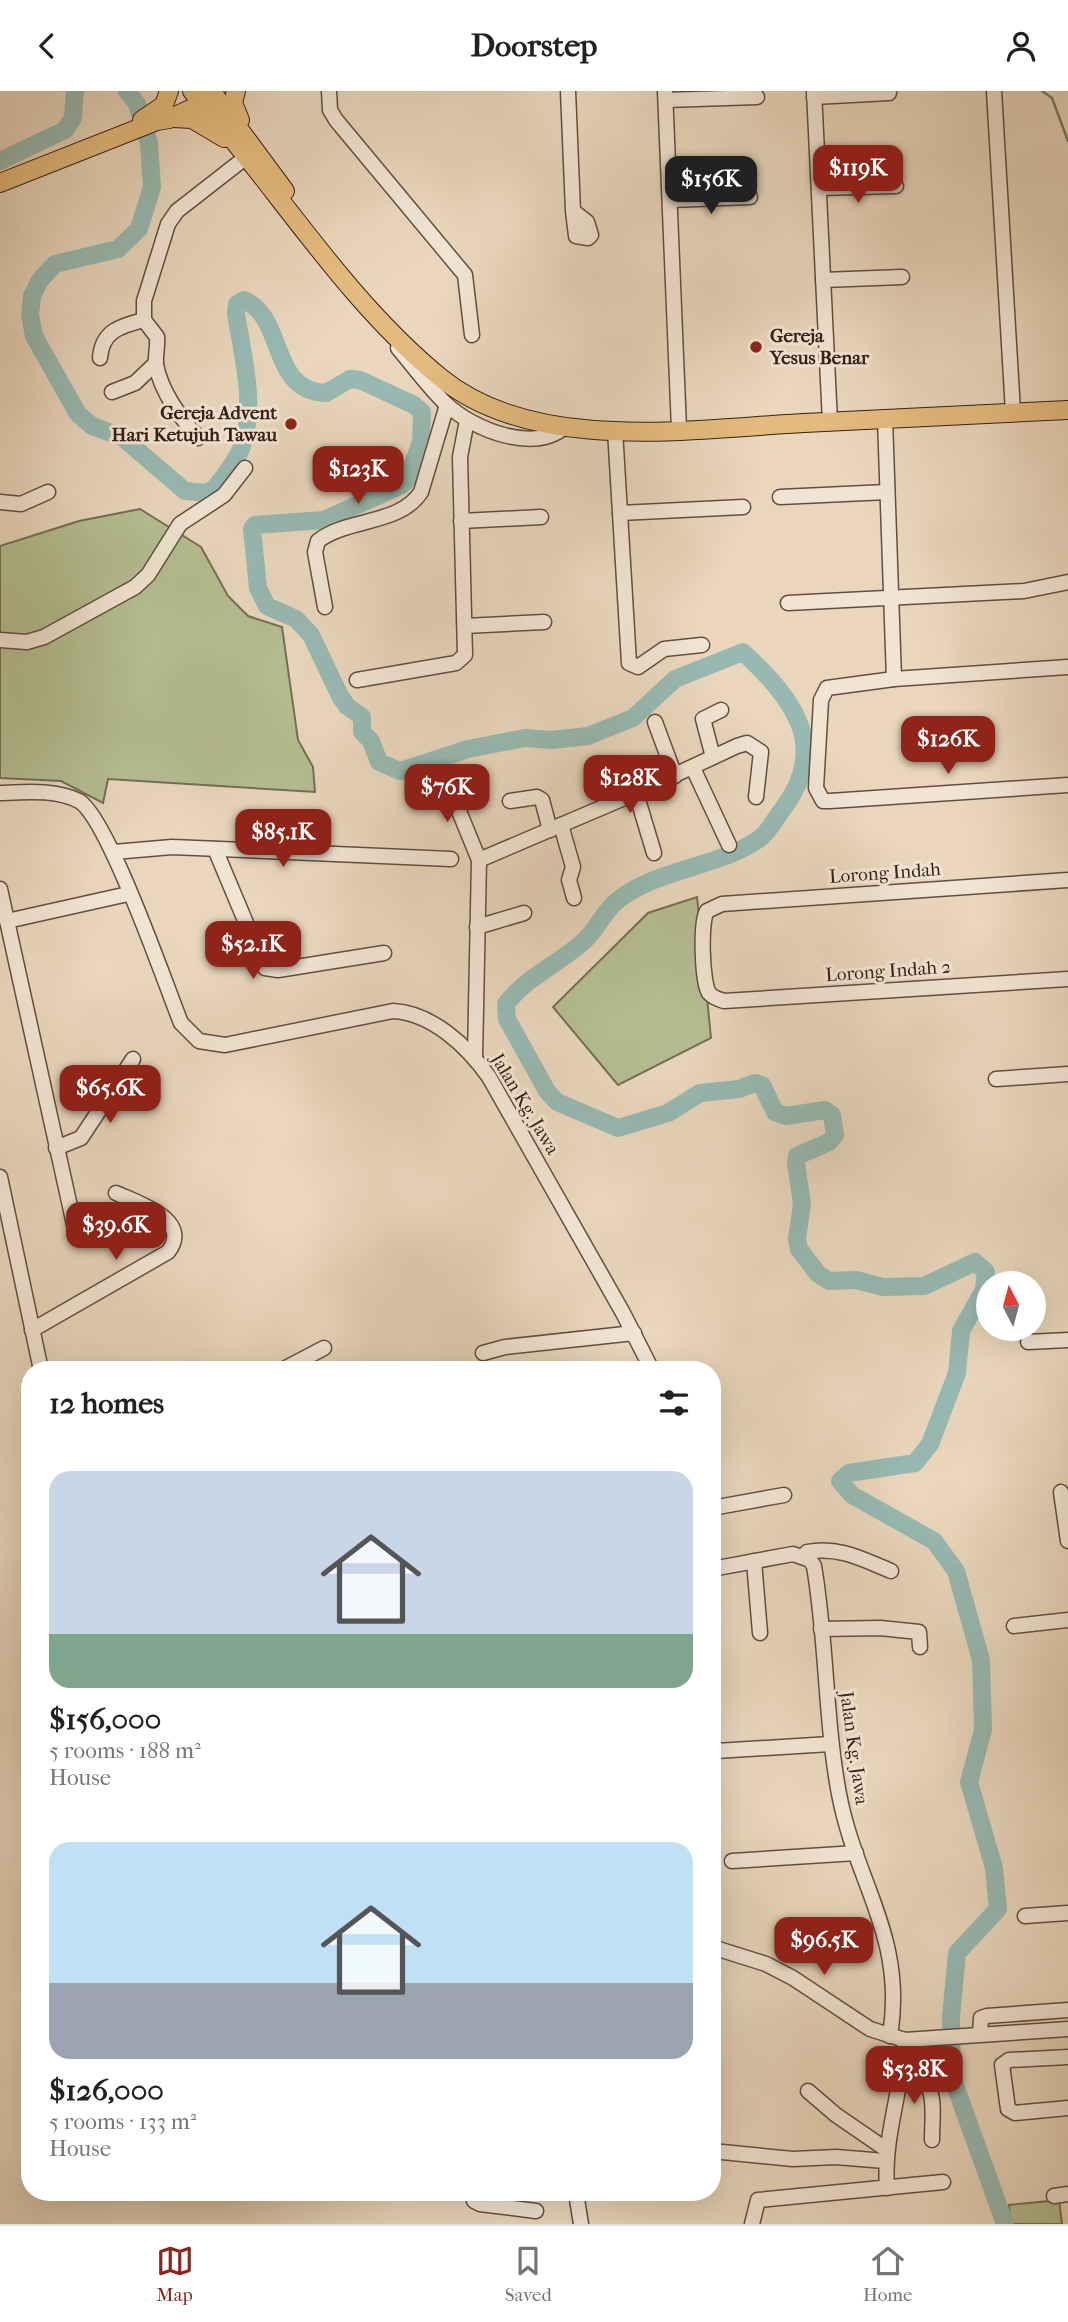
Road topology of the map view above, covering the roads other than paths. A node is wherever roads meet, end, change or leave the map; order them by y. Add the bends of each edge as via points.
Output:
1 (169, 91) edge
2 (236, 91) edge
3 (329, 91) edge
4 (568, 91) edge
5 (994, 91) edge
6 (889, 93) dead end
7 (814, 94) edge
8 (207, 95) edge
9 (666, 95) edge
10 (757, 97) dead end
11 (160, 118) junction
12 (246, 151) junction
13 (0, 183) edge
14 (896, 186) dead end
15 (819, 188) junction
16 (750, 197) dead end
17 (670, 200) junction
18 (573, 211) dead end
19 (902, 277) dead end
20 (823, 280) junction
21 (144, 320) junction
22 (395, 335) junction
23 (472, 335) dead end
24 (100, 358) dead end
25 (156, 363) junction
26 (112, 392) dead end
27 (447, 405) junction
28 (1068, 410) edge
29 (1013, 412) junction
30 (885, 419) junction
31 (467, 420) junction
32 (830, 422) junction
33 (566, 426) junction
34 (679, 429) junction
35 (615, 431) junction
36 (198, 438) dead end
37 (245, 468) dead end
38 (48, 492) dead end
39 (887, 492) junction
40 (780, 497) dead end
41 (0, 502) edge
42 (743, 507) dead end
43 (620, 513) junction
44 (541, 517) dead end
45 (461, 521) junction
46 (1068, 582) edge
47 (891, 597) junction
48 (788, 603) dead end
49 (325, 607) dead end
50 (544, 622) dead end
51 (465, 626) junction
52 (0, 640) edge
53 (702, 645) dead end
54 (1068, 667) edge
55 (894, 679) junction
56 (357, 680) dead end
57 (721, 710) dead end
58 (655, 722) dead end
59 (713, 757) junction
60 (693, 768) junction
61 (675, 776) junction
62 (1068, 785) edge
63 (423, 786) dead end
64 (0, 793) edge
65 (636, 793) junction
66 (756, 797) dead end
67 (510, 801) dead end
68 (556, 828) junction
69 (729, 845) dead end
70 (215, 849) junction
71 (114, 852) junction
72 (654, 853) dead end
73 (451, 859) dead end
74 (479, 860) junction
75 (1068, 880) edge
76 (0, 889) edge
77 (128, 894) junction
78 (574, 898) dead end
79 (524, 913) dead end
80 (7, 921) junction
81 (477, 927) junction
82 (384, 953) dead end
83 (1068, 979) edge
84 (712, 996) joint
85 (475, 1057) junction
86 (132, 1059) dead end
87 (1068, 1074) edge
88 (996, 1079) dead end
89 (56, 1148) junction
90 (0, 1177) edge
91 (116, 1193) dead end
92 (75, 1229) dead end
93 (32, 1330) junction
94 (634, 1333) junction
95 (1068, 1340) edge
96 (1028, 1342) dead end
97 (324, 1348) dead end
98 (483, 1353) dead end
99 (39, 1361) edge
100 (299, 1361) edge
101 (648, 1361) edge
102 (1061, 1493) dead end
103 (784, 1495) dead end
104 (721, 1506) edge
105 (1067, 1531) edge
106 (804, 1556) junction
107 (754, 1561) junction
108 (721, 1567) edge
109 (891, 1571) dead end
110 (1068, 1620) edge
111 (1014, 1626) dead end
112 (821, 1629) junction
113 (760, 1633) dead end
114 (920, 1647) dead end
115 (830, 1744) junction
116 (721, 1751) edge
117 (856, 1853) junction
118 (732, 1861) dead end
119 (1068, 1913) edge
120 (1025, 1916) dead end
121 (721, 1950) edge
122 (1068, 2010) edge
123 (1068, 2029) edge
124 (980, 2034) junction
125 (890, 2036) junction
126 (905, 2040) junction
127 (1068, 2057) edge
128 (903, 2066) junction
129 (808, 2091) dead end
130 (1068, 2108) edge
131 (932, 2140) dead end
132 (721, 2152) edge
133 (886, 2156) junction
134 (943, 2182) dead end
135 (887, 2188) junction
136 (476, 2201) edge
137 (577, 2201) edge
138 (536, 2211) dead end
139 (581, 2224) edge
140 (752, 2224) edge

1 - 11 main road
2 - 12 main road via 234,110
3 - 23 street via 336,120 465,275
4 - 18 street
5 - 29 street
6 - 7 street
7 - 15 street
8 - 11 main road
8 - 12 main road
9 - 10 street
9 - 17 street
11 - 12 main road via 192,119
11 - 13 main road
12 - 21 street via 168,224 146,288
12 - 22 main road
14 - 15 street
15 - 20 street
16 - 17 street
17 - 34 street
19 - 20 street
20 - 32 street
21 - 24 street via 110,333
21 - 25 street via 157,337
22 - 27 street via 396,346
22 - 33 main road via 462,393 516,416
25 - 26 street via 135,383
25 - 36 street via 175,410
27 - 31 street
27 - 49 street via 415,501 318,541 315,552
28 - 29 main road
29 - 30 main road
30 - 32 main road
30 - 39 street
31 - 33 street via 524,438 555,434
31 - 45 street via 460,457
32 - 34 main road
33 - 35 main road
34 - 35 main road
35 - 43 street
37 - 52 street via 224,495 180,524 148,575 135,587 44,637 27,642
38 - 41 street via 21,504
39 - 40 street
39 - 47 street
42 - 43 street
43 - 53 street via 629,663 638,667 664,649
44 - 45 street
45 - 51 street
46 - 47 street via 1024,591
47 - 48 street
47 - 55 street
50 - 51 street
51 - 56 street via 465,655 456,663
54 - 55 street
55 - 62 street via 832,686 822,694 816,789 822,801
57 - 59 street via 703,719
58 - 61 street
59 - 60 street
59 - 66 street via 737,746 756,747 761,758
60 - 61 street
60 - 69 street
61 - 65 street
63 - 74 street via 435,794 452,794
64 - 71 street, Jalan Kg. Jawa via 55,794 78,801 96,818
65 - 68 street
65 - 72 street
67 - 68 street via 537,797
68 - 74 street
68 - 78 street via 573,867 569,880
70 - 71 street
70 - 73 street
70 - 82 street via 265,968 278,970
71 - 77 street, Jalan Kg. Jawa
74 - 81 street
75 - 84 street, Lorong Indah via 722,904 707,911 702,927 706,986
76 - 80 street
77 - 80 street
77 - 85 street, Jalan Kg. Jawa via 181,1023 199,1041 245,1043 393,1011 409,1012 429,1022
79 - 81 street
80 - 89 street
81 - 85 street
83 - 84 street, Lorong Indah 2 via 724,1001
85 - 94 street, Jalan Kg. Jawa
86 - 89 street via 81,1138
87 - 88 street
89 - 92 street
90 - 93 street
91 - 93 street via 164,1215 174,1245
93 - 99 street
94 - 98 street
94 - 101 street, Jalan Kg. Jawa
95 - 96 street
97 - 100 street
102 - 105 street
103 - 104 street
106 - 107 street
106 - 109 street via 832,1549
106 - 112 street, Jalan Kg. Jawa via 814,1566
107 - 108 street
107 - 113 street
110 - 111 street
112 - 114 street via 919,1632
112 - 115 street, Jalan Kg. Jawa
115 - 116 street
115 - 117 street, Jalan Kg. Jawa
117 - 118 street
117 - 125 street, Jalan Kg. Jawa via 892,1965 895,2006
119 - 120 street
121 - 125 street via 766,1965 870,2029
122 - 124 street via 987,2015 981,2018
123 - 124 street
124 - 126 street
125 - 126 street
126 - 128 street
127 - 130 street via 1009,2060 1002,2065 1008,2109 1015,2113
128 - 131 street via 927,2081 932,2096
128 - 133 street
129 - 133 street
132 - 133 street via 793,2159
133 - 135 street
134 - 135 street
135 - 140 street via 758,2200
136 - 138 street
137 - 139 street

